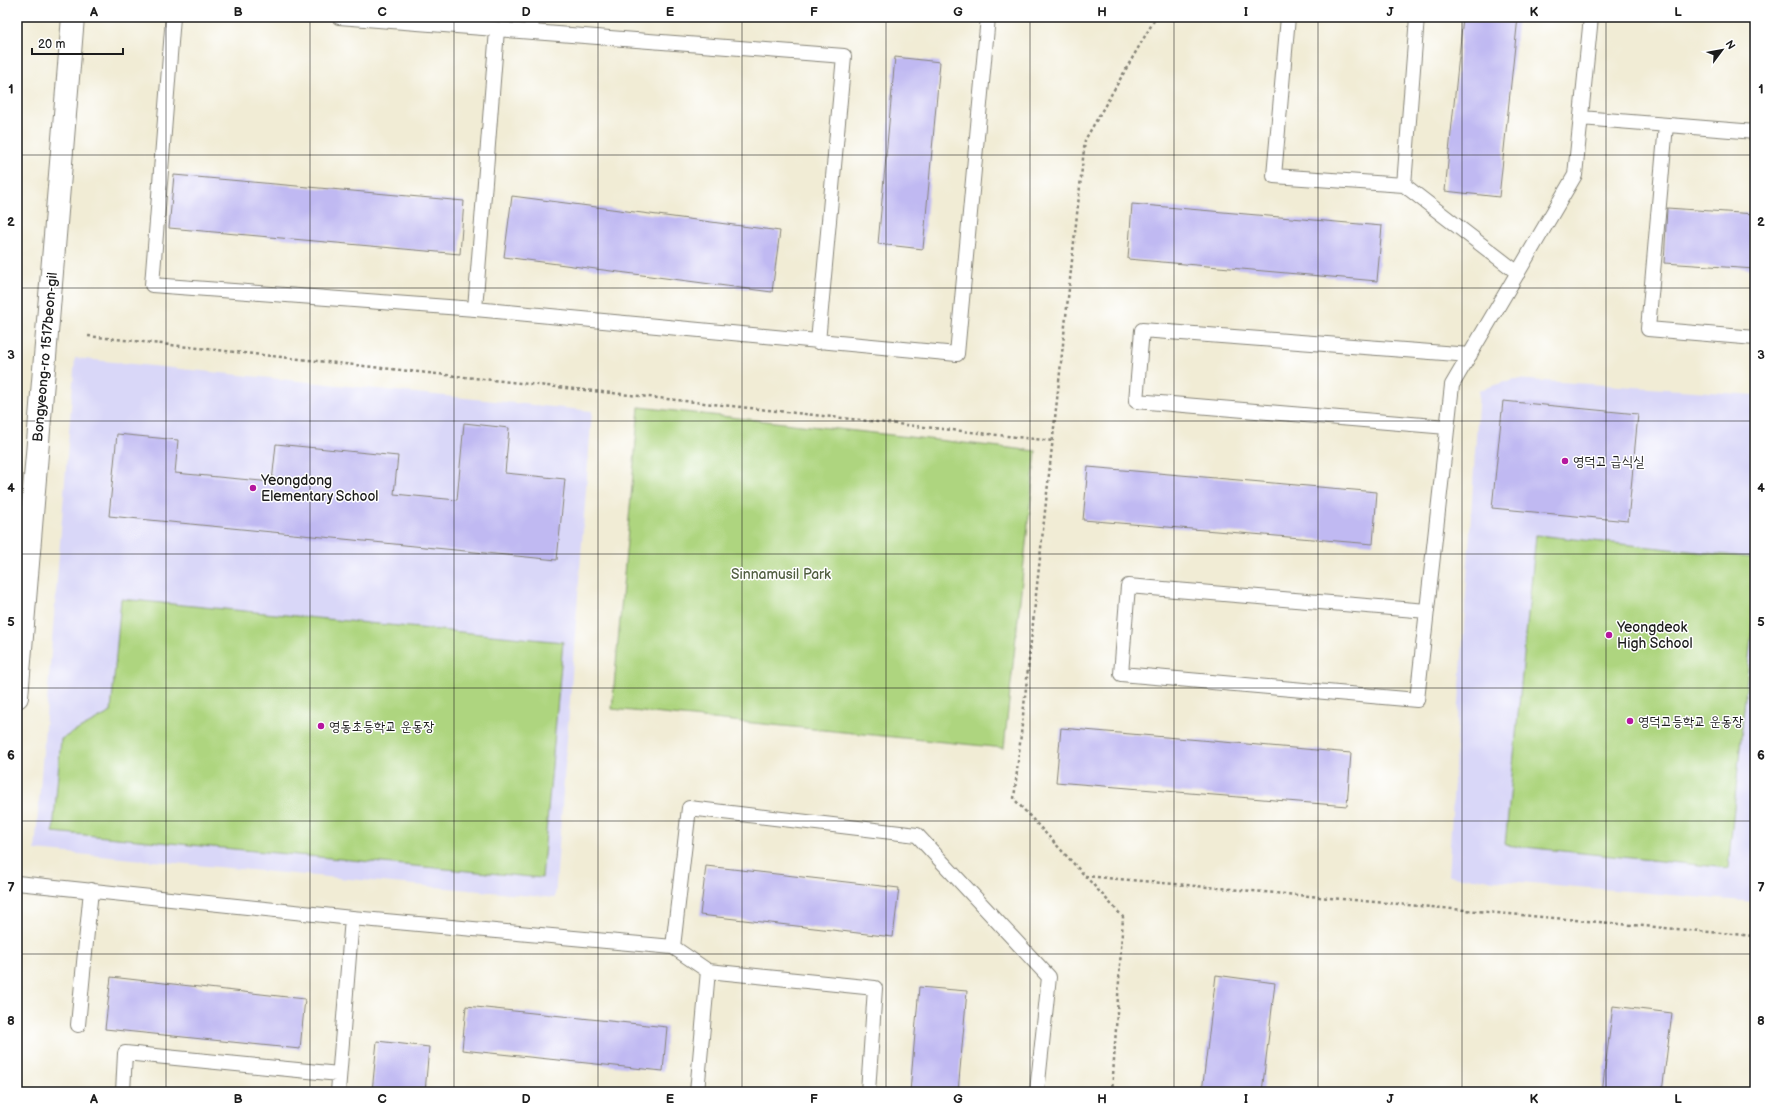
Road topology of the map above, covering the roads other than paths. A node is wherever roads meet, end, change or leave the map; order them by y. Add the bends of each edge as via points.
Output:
1 (73, 17) edge
2 (173, 17) edge
3 (339, 17) edge
4 (532, 17) edge
5 (988, 17) edge
6 (1288, 17) edge
7 (1417, 17) edge
8 (1591, 17) edge
9 (497, 30) junction
10 (531, 32) junction
11 (1581, 118) junction
12 (1666, 125) junction
13 (1755, 132) edge
14 (1404, 185) junction
15 (1518, 273) junction
16 (476, 309) junction
17 (1755, 338) edge
18 (818, 342) junction
19 (1470, 355) junction
20 (1447, 426) junction
21 (1427, 611) junction
22 (17, 697) edge
23 (17, 883) edge
24 (91, 890) junction
25 (352, 918) junction
26 (673, 947) junction
27 (708, 971) junction
28 (78, 1025) dead end
29 (340, 1074) junction
30 (123, 1092) edge
31 (338, 1092) edge
32 (697, 1092) edge
33 (868, 1092) edge
34 (1037, 1092) edge

1 - 22 street, Bongyeong-ro 1517beon-gil
2 - 16 lane via 152,285
3 - 9 lane
4 - 10 lane
5 - 18 lane via 957,354
6 - 14 lane via 1274,176
7 - 14 lane
8 - 11 lane
9 - 10 lane
9 - 16 lane
10 - 18 lane via 844,56
11 - 12 lane
11 - 15 lane via 1575,175
12 - 13 lane
12 - 17 lane via 1648,329
14 - 15 lane
15 - 19 lane
16 - 18 lane
19 - 20 lane via 1452,385
19 - 20 lane via 1142,330 1136,401
20 - 21 lane
21 - 21 lane via 1418,700 1121,674 1128,586
23 - 24 lane
24 - 25 lane
24 - 28 lane
25 - 26 lane
25 - 29 lane
26 - 27 lane
26 - 34 lane via 689,808 917,835 1049,977
27 - 32 lane
27 - 33 lane via 875,988
29 - 30 lane via 126,1054
29 - 31 lane

